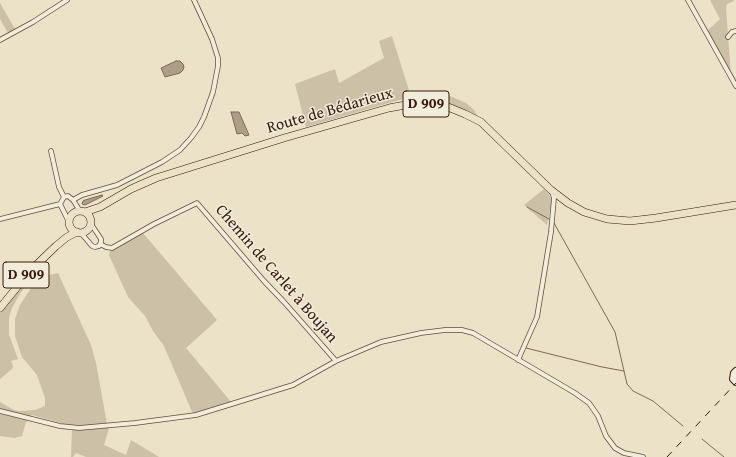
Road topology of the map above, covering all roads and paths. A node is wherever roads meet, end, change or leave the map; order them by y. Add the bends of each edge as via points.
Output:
1 (67, 0) edge
2 (194, 0) edge
3 (688, 0) edge
4 (736, 31) edge
5 (728, 37) dead end
6 (0, 40) edge
7 (736, 86) edge
8 (51, 151) dead end
9 (551, 190) junction
10 (64, 197) junction
11 (73, 200) junction
12 (111, 201) junction
13 (60, 204) junction
14 (736, 206) edge
15 (82, 212) junction
16 (0, 219) edge
17 (91, 222) junction
18 (70, 224) junction
19 (79, 233) junction
20 (100, 244) junction
21 (56, 246) junction
22 (0, 308) edge
23 (518, 360) junction
24 (336, 361) junction
25 (736, 371) edge
26 (736, 382) edge
27 (0, 411) edge
28 (643, 457) edge

1 - 6 street
2 - 11 street via 218,58 213,92 199,127 180,150 162,162 117,185
3 - 7 street
4 - 5 street
8 - 10 street via 59,187
9 - 12 main road, Route de Bédarieux / D 909 via 481,122 448,107 411,104 284,138 169,174 131,189
9 - 14 main road, Route de Bédarieux / D 909 via 584,212 607,219 630,221
9 - 23 street via 554,198 551,232 537,317
10 - 11 street via 68,196
10 - 13 street
11 - 15 street
12 - 15 main road, Route de Bédarieux / D 909
12 - 17 main road, Route de Bédarieux / D 909
13 - 16 street
13 - 18 street
15 - 17 main road
15 - 18 main road via 74,213
17 - 19 main road via 86,231
17 - 20 street via 101,237
18 - 19 main road
18 - 21 main road, D 909 via 68,231
19 - 20 street via 92,246
19 - 21 main road, D 909 via 67,237
20 - 24 street, Chemin de Carlet à Boujan via 112,248 197,203
21 - 22 main road, D 909 via 30,271
23 - 24 street via 473,333 445,330 381,342
23 - 28 street via 589,403 615,448 624,453
24 - 27 street via 293,385 196,415 79,428 60,426
25 - 26 street via 733,379

